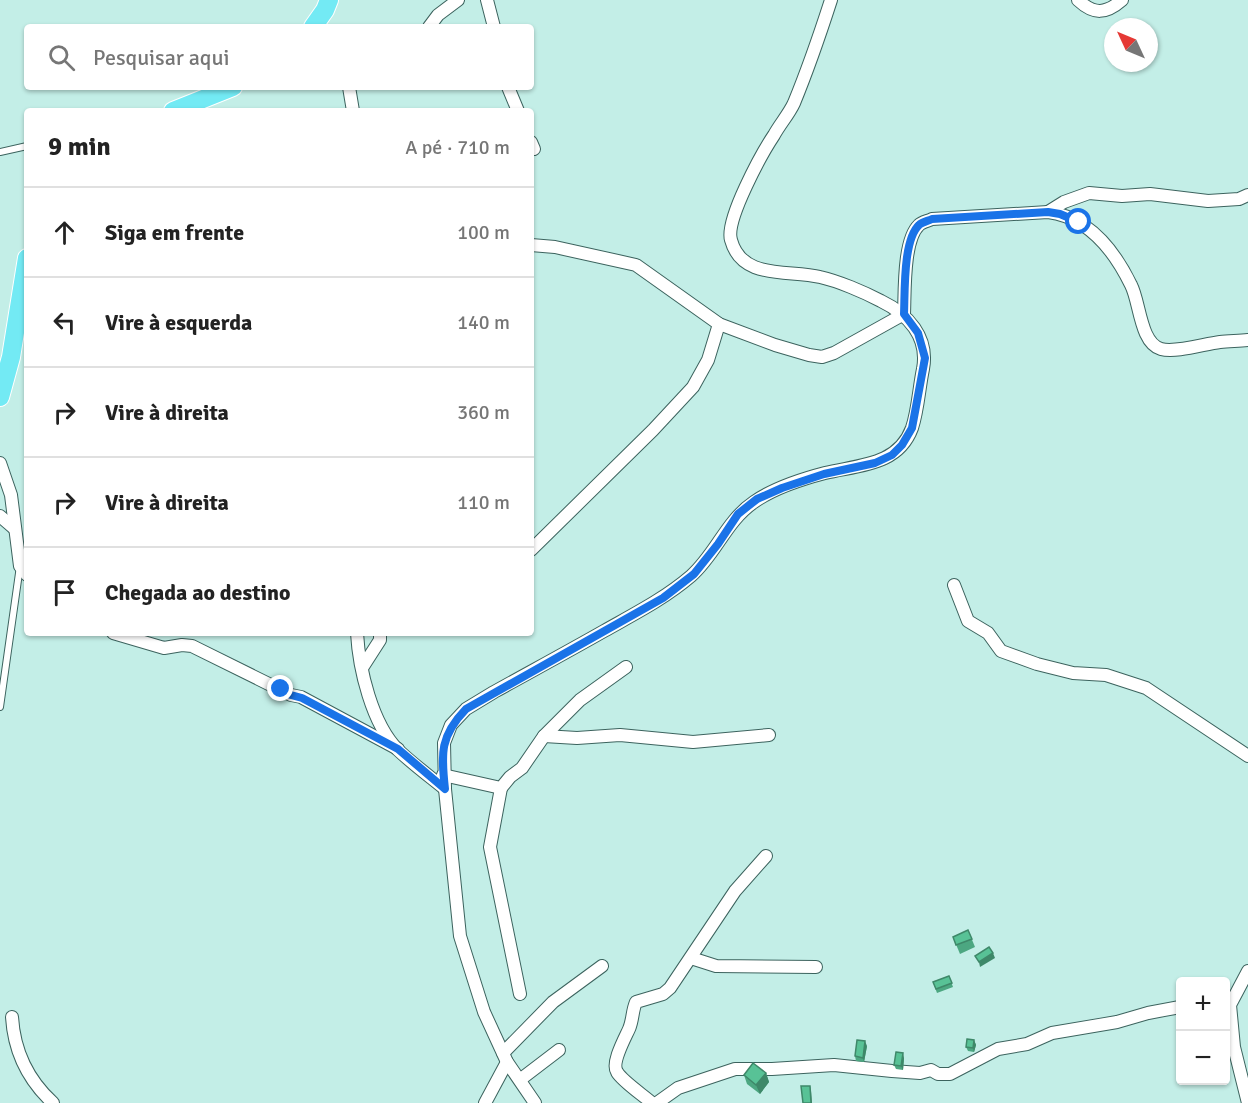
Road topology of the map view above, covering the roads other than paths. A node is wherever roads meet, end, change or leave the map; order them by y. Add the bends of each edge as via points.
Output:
1 (329, 0) edge
2 (458, 0) edge
3 (487, 0) edge
4 (831, 0) edge
5 (1078, 0) edge
6 (1122, 0) edge
7 (314, 24) edge
8 (431, 24) edge
9 (493, 24) edge
10 (225, 90) edge
11 (350, 90) edge
12 (509, 90) edge
13 (180, 108) edge
14 (352, 108) edge
15 (517, 108) edge
16 (24, 147) edge
17 (0, 152) edge
18 (1248, 195) edge
19 (1048, 212) junction
20 (534, 245) edge
21 (24, 277) edge
22 (904, 314) junction
23 (719, 324) junction
24 (1248, 340) edge
25 (0, 397) edge
26 (0, 463) edge
27 (0, 516) edge
28 (15, 529) junction
29 (534, 547) edge
30 (23, 570) edge
31 (954, 585) dead end
32 (123, 636) edge
33 (357, 636) edge
34 (380, 636) edge
35 (626, 667) dead end
36 (362, 668) junction
37 (0, 707) edge
38 (544, 735) junction
39 (769, 735) dead end
40 (398, 749) junction
41 (1248, 756) edge
42 (443, 775) junction
43 (501, 788) junction
44 (445, 789) junction
45 (766, 856) dead end
46 (691, 958) junction
47 (603, 966) dead end
48 (816, 967) dead end
49 (1248, 971) edge
50 (519, 994) dead end
51 (1230, 995) edge
52 (1176, 1008) edge
53 (1230, 1016) edge
54 (12, 1017) dead end
55 (559, 1050) dead end
56 (505, 1057) junction
57 (521, 1079) junction
58 (53, 1103) edge
59 (485, 1103) edge
60 (535, 1103) edge
61 (652, 1103) edge
62 (657, 1103) edge
63 (1248, 1103) edge

1 - 7 main road
2 - 8 street
3 - 9 street
4 - 22 street via 793,106 760,159 731,220 730,237 735,250 747,262 766,272 819,276
5 - 6 street via 1086,8 1103,12
10 - 13 main road
11 - 14 street
12 - 15 street
16 - 17 lane
18 - 19 street via 1208,201 1150,194 1089,193
19 - 22 street via 932,219 920,224 909,247
19 - 24 street via 1079,222 1112,252 1132,286 1149,341 1158,348 1168,351
20 - 23 street via 636,266
21 - 25 main road
22 - 23 street via 822,357
22 - 42 street via 918,333 925,358 912,428 892,455 875,463 824,474 757,499 738,514 694,574 663,598 466,709 451,725 444,743
23 - 29 street via 708,360 693,387
26 - 28 street via 11,495
27 - 28 street
28 - 30 street
30 - 37 lane
31 - 41 street via 968,621 988,633 1001,651 1055,669 1106,675 1146,688
32 - 40 street via 164,648 192,646
33 - 36 street
34 - 36 street
35 - 38 street via 580,700
36 - 40 street via 379,725
38 - 39 street via 620,735 693,742
38 - 43 street via 522,768
40 - 44 street
42 - 43 street
42 - 44 street
43 - 50 street via 490,847
44 - 56 street via 460,936 484,1012
45 - 46 street via 735,891
46 - 48 street via 716,966
46 - 61 street via 663,994 636,1002 615,1067
47 - 56 street via 553,1002
49 - 51 street
52 - 62 street via 1052,1033 1027,1044 998,1049 950,1074 834,1065 735,1069 678,1088
53 - 63 street
54 - 58 street via 22,1062
55 - 57 street
56 - 57 street
56 - 59 street
57 - 60 street

